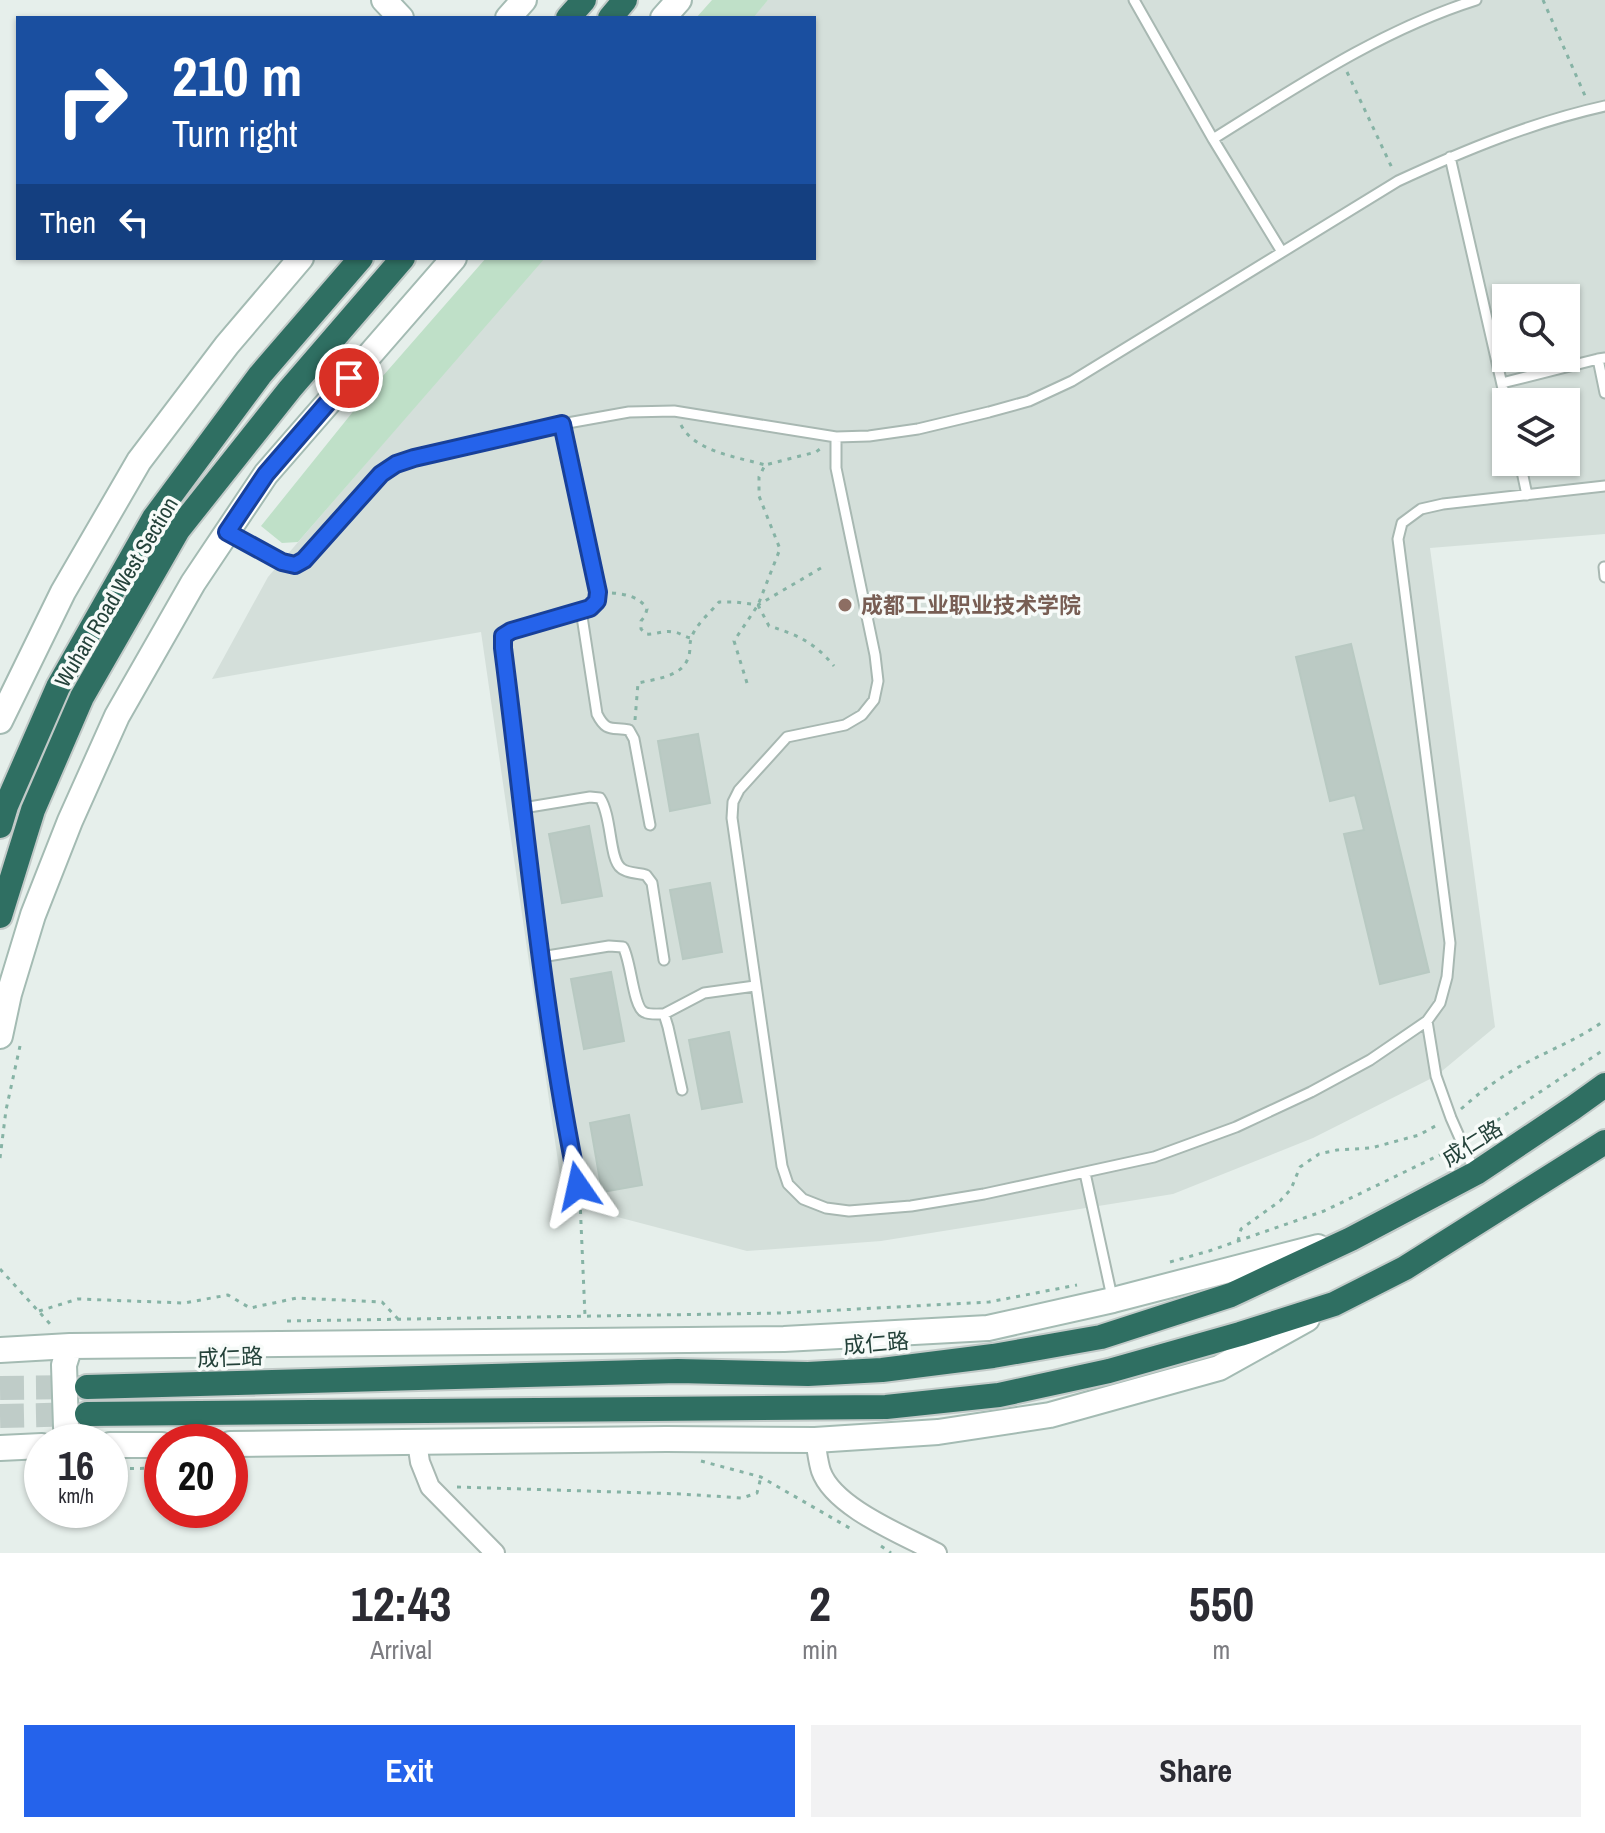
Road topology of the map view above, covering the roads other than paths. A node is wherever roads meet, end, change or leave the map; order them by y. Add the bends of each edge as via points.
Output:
1 (384, 0) edge
2 (524, 0) edge
3 (584, 0) edge
4 (625, 0) edge
5 (679, 0) edge
6 (1134, 0) edge
7 (1476, 0) edge
8 (399, 16) edge
9 (510, 16) edge
10 (570, 16) edge
11 (612, 16) edge
12 (665, 16) edge
13 (1605, 106) edge
14 (1213, 139) junction
15 (1450, 157) junction
16 (1282, 252) junction
17 (299, 260) edge
18 (359, 260) edge
19 (401, 260) edge
20 (452, 260) edge
21 (1601, 358) edge
22 (1502, 383) junction
23 (1503, 388) edge
24 (1605, 393) edge
25 (562, 424) junction
26 (836, 437) junction
27 (1523, 476) edge
28 (1605, 486) edge
29 (1527, 495) junction
30 (227, 532) junction
31 (581, 610) junction
32 (0, 721) edge
33 (523, 808) junction
34 (650, 825) dead end
35 (0, 826) edge
36 (0, 916) edge
37 (541, 957) junction
38 (664, 960) dead end
39 (755, 986) junction
40 (664, 1014) junction
41 (1427, 1021) junction
42 (11, 1035) edge
43 (1605, 1085) edge
44 (682, 1090) dead end
45 (1605, 1142) edge
46 (1085, 1173) junction
47 (1476, 1173) junction
48 (578, 1186) road end
49 (1351, 1239) junction
50 (1111, 1290) junction
51 (1334, 1304) junction
52 (70, 1346) junction
53 (0, 1350) edge
54 (87, 1387) tunnel mouth
55 (87, 1414) tunnel mouth
56 (66, 1424) edge
57 (815, 1440) junction
58 (417, 1442) junction
59 (248, 1444) edge
60 (24, 1447) edge
61 (0, 1448) edge
62 (495, 1553) edge
63 (937, 1553) edge

1 - 8 main road
2 - 9 main road
3 - 10 highway
4 - 11 highway
5 - 12 main road
6 - 14 lane
7 - 14 lane via 1404,27 1341,60
13 - 15 lane
14 - 16 lane
15 - 16 lane via 1398,181
15 - 22 lane
16 - 26 lane via 1072,381 1029,401 918,429
17 - 32 main road via 139,461 63,592
18 - 35 highway, Wuhan Road West Section via 260,375 154,518 58,687
19 - 36 highway, Wuhan Road West Section via 178,530 82,697 33,810
20 - 30 main road via 266,474
21 - 22 lane
21 - 24 lane
22 - 23 lane
25 - 26 lane via 629,412 674,411
25 - 30 lane via 396,464 295,565
25 - 31 lane via 598,592 597,601
26 - 39 lane via 836,468 878,681 874,700 862,715 845,725 787,737 733,802
27 - 29 lane
28 - 29 lane
29 - 41 lane via 1421,509 1402,523 1398,539 1450,943 1440,1003
30 - 42 main road via 117,716 70,821 9,994
31 - 33 lane via 503,636
31 - 34 lane via 597,714 602,724 629,730 634,739
33 - 37 lane
33 - 38 lane via 600,798 615,862 652,883
37 - 40 lane via 623,947 638,1006 645,1013
37 - 48 lane
39 - 40 lane via 704,993
39 - 46 lane via 782,1166 788,1184 803,1199 849,1211 896,1207
40 - 44 lane
41 - 46 lane via 1370,1060 1236,1127 1154,1157
41 - 47 lane via 1436,1076
43 - 47 highway, 成仁路
45 - 51 highway via 1405,1268
46 - 50 lane
47 - 49 highway, 成仁路
49 - 50 main road
49 - 54 highway, 成仁路 via 1231,1295 1101,1337 882,1370
50 - 52 main road via 988,1328 784,1339
51 - 55 highway via 1109,1371 999,1395 886,1407
51 - 57 main road via 1219,1368 1050,1415 938,1432
52 - 53 main road
52 - 56 main road via 64,1365
57 - 58 main road
57 - 63 street via 821,1472 835,1494
58 - 59 main road
58 - 62 street via 430,1487
60 - 61 main road

